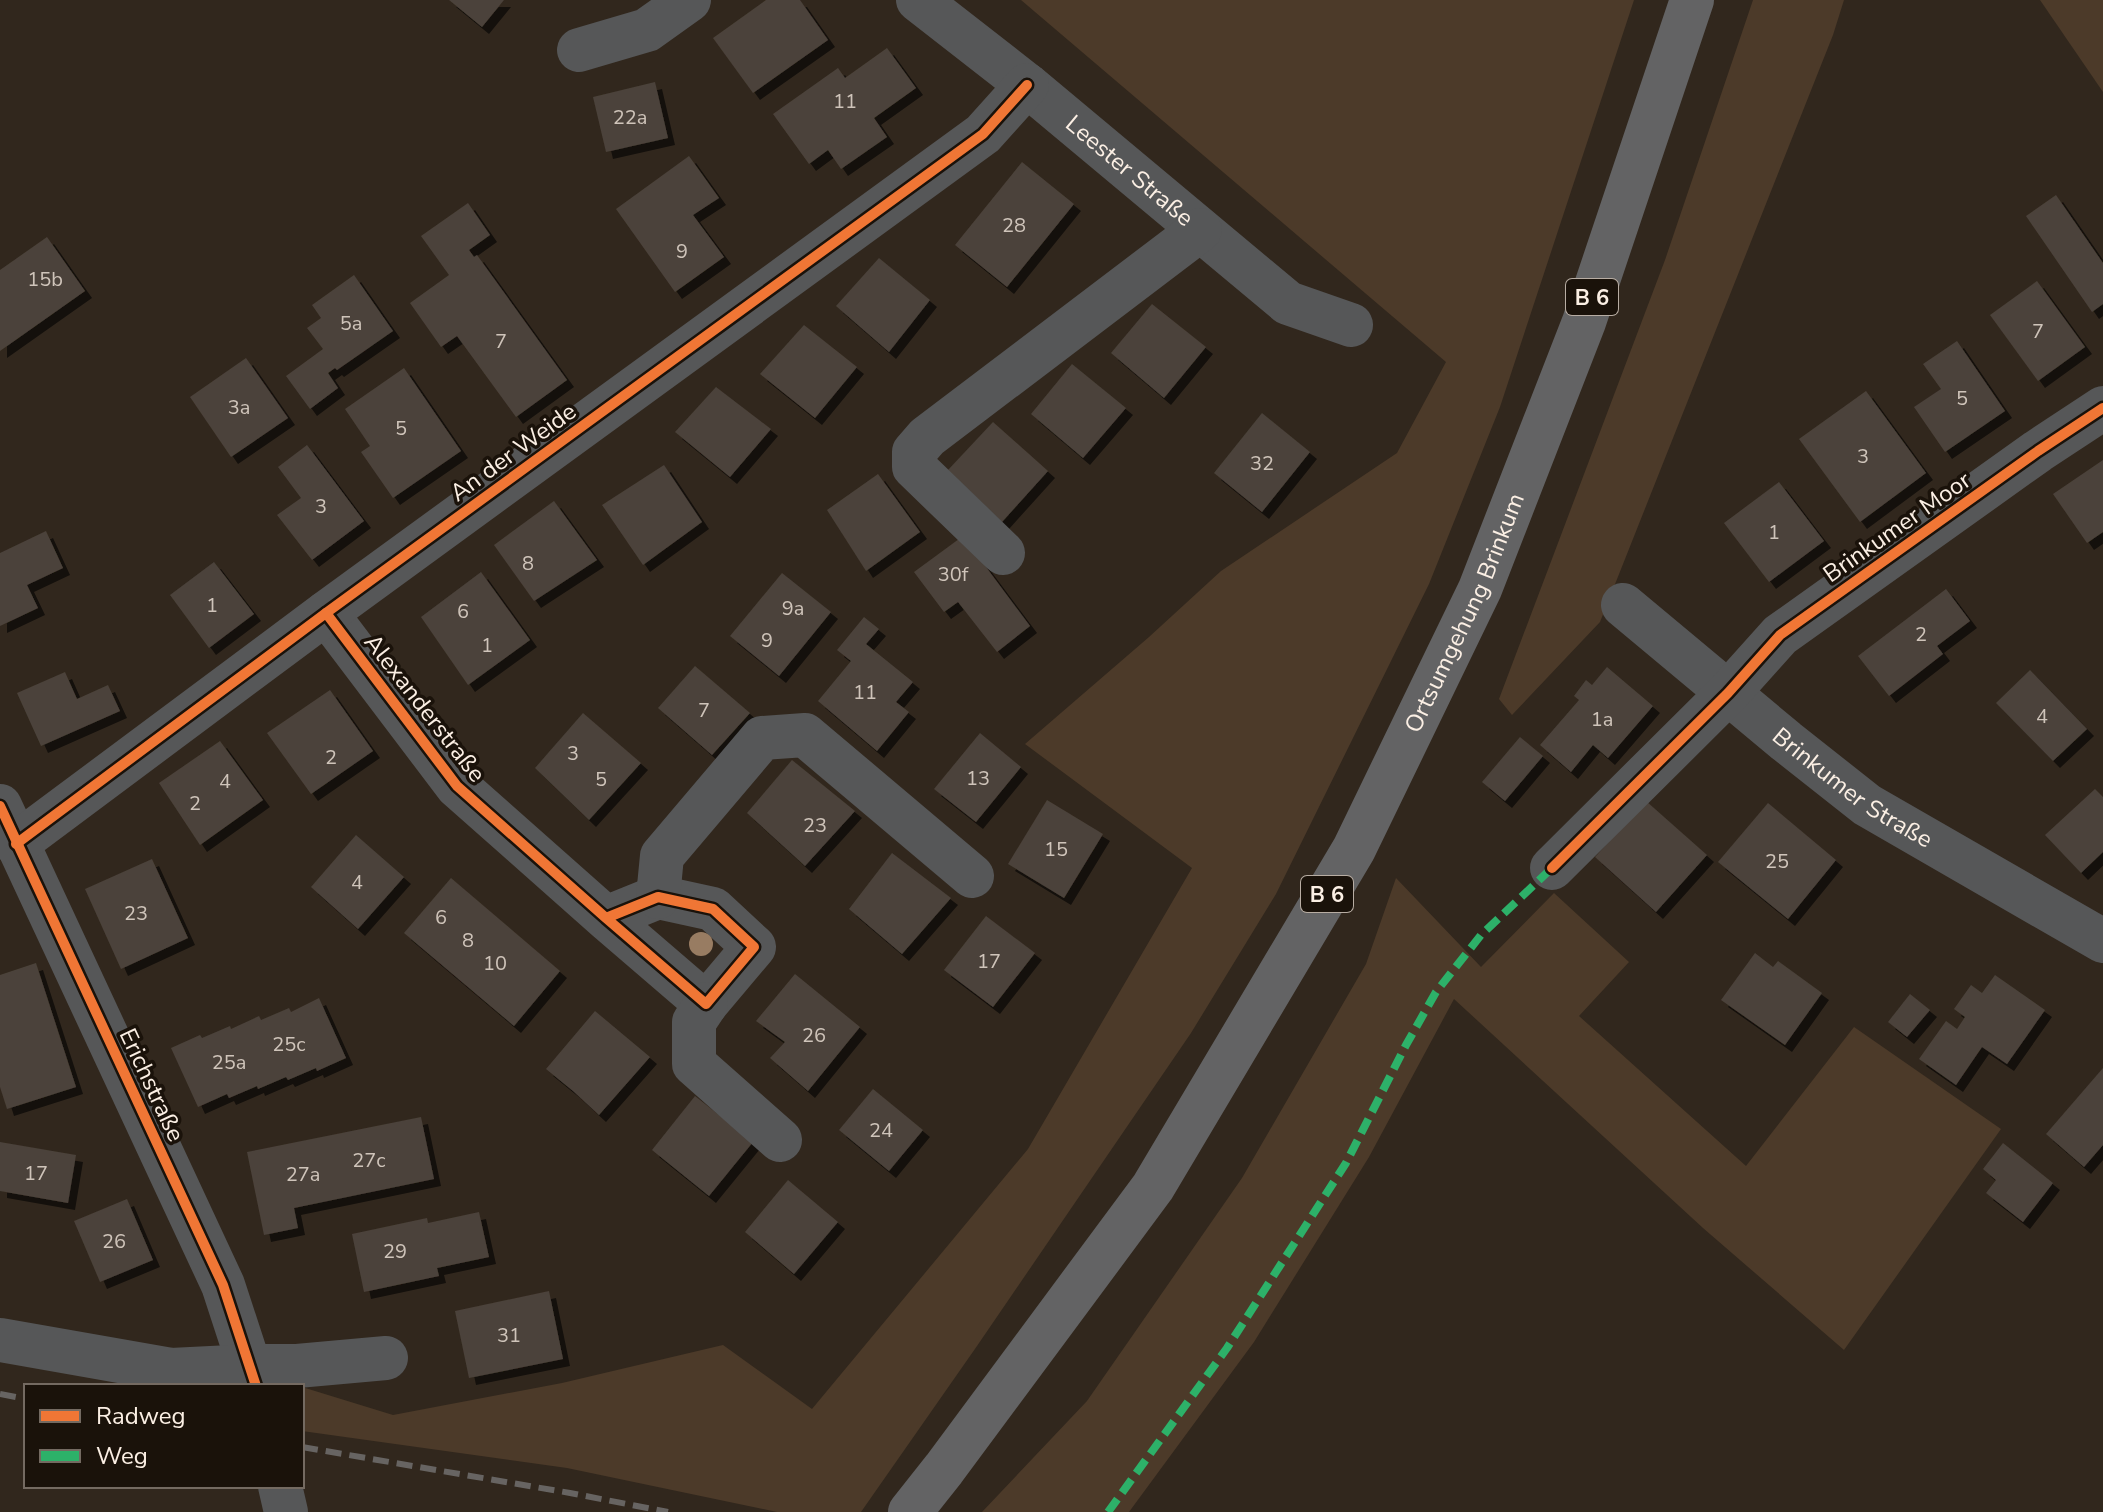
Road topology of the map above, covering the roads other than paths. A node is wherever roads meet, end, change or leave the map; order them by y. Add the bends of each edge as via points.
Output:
1 (689, 0) edge
2 (918, 0) edge
3 (1692, 0) edge
4 (579, 50) dead end
5 (1027, 85) junction
6 (1200, 230) junction
7 (1351, 325) dead end
8 (2103, 408) edge
9 (1003, 553) dead end
10 (1623, 605) dead end
11 (326, 613) junction
12 (1728, 693) junction
13 (8, 825) edge
14 (1552, 868) dead end
15 (972, 876) dead end
16 (658, 897) junction
17 (606, 918) junction
18 (2103, 941) edge
19 (706, 1004) junction
20 (780, 1140) dead end
21 (0, 1340) edge
22 (386, 1358) dead end
23 (253, 1376) edge
24 (280, 1488) edge
25 (286, 1512) edge
26 (910, 1512) edge

1 - 4 street via 647,30
2 - 5 street, Leester Straße
3 - 26 highway, Ortsumgehung Brinkum / B 6 via 1584,322 1480,589 1354,849 1153,1187
5 - 6 street, Leester Straße
5 - 11 street, An der Weide via 983,134
6 - 7 street, Leester Straße via 1288,303
6 - 9 street via 914,452 914,467
8 - 12 street, Brinkumer Moor via 1780,635
10 - 12 street, Brinkumer Straße
11 - 13 street, An der Weide
11 - 17 street, Alexanderstraße via 457,786
12 - 14 street, Brinkumer Moor
12 - 18 street, Brinkumer Straße via 1867,805
13 - 23 street, Erichstraße via 223,1285
15 - 16 street via 805,735 762,738 662,856
16 - 17 street
16 - 19 street via 713,909 754,947
17 - 19 street, Alexanderstraße
19 - 20 street via 694,1022 694,1064
21 - 23 street via 171,1370
22 - 23 street via 297,1366
24 - 25 street

